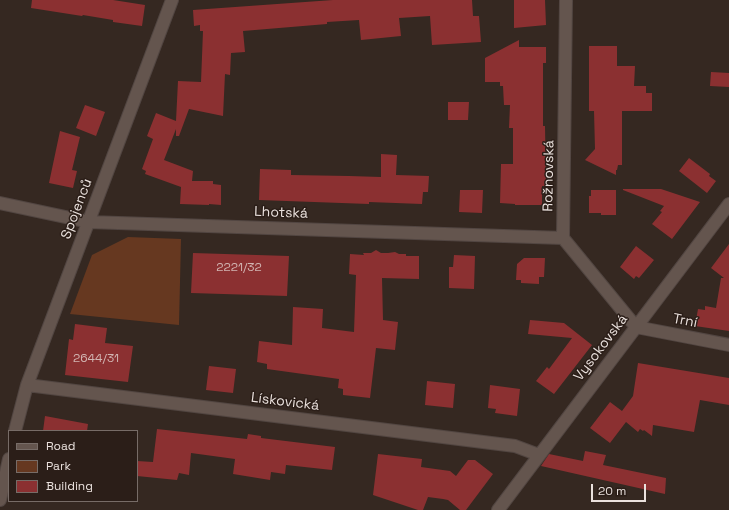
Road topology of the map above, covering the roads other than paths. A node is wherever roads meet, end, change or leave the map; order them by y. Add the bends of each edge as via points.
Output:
1 (172, 0) edge
2 (566, 0) edge
3 (0, 203) edge
4 (729, 204) edge
5 (88, 222) junction
6 (563, 238) junction
7 (636, 327) junction
8 (729, 345) edge
9 (27, 385) junction
10 (15, 430) edge
11 (539, 455) junction
12 (8, 464) edge
13 (0, 500) edge
14 (498, 510) edge

1 - 5 street, Spojenců
2 - 6 street, Rožnovská
3 - 5 street, Lhotská
4 - 7 street, Vysokovská
5 - 6 street, Lhotská
5 - 9 street, Spojenců
6 - 7 street
7 - 8 street, Trní
7 - 11 street, Vysokovská
9 - 10 street, Spojenců
9 - 11 street, Lískovická via 515,446
11 - 14 street, Vysokovská
12 - 13 street

